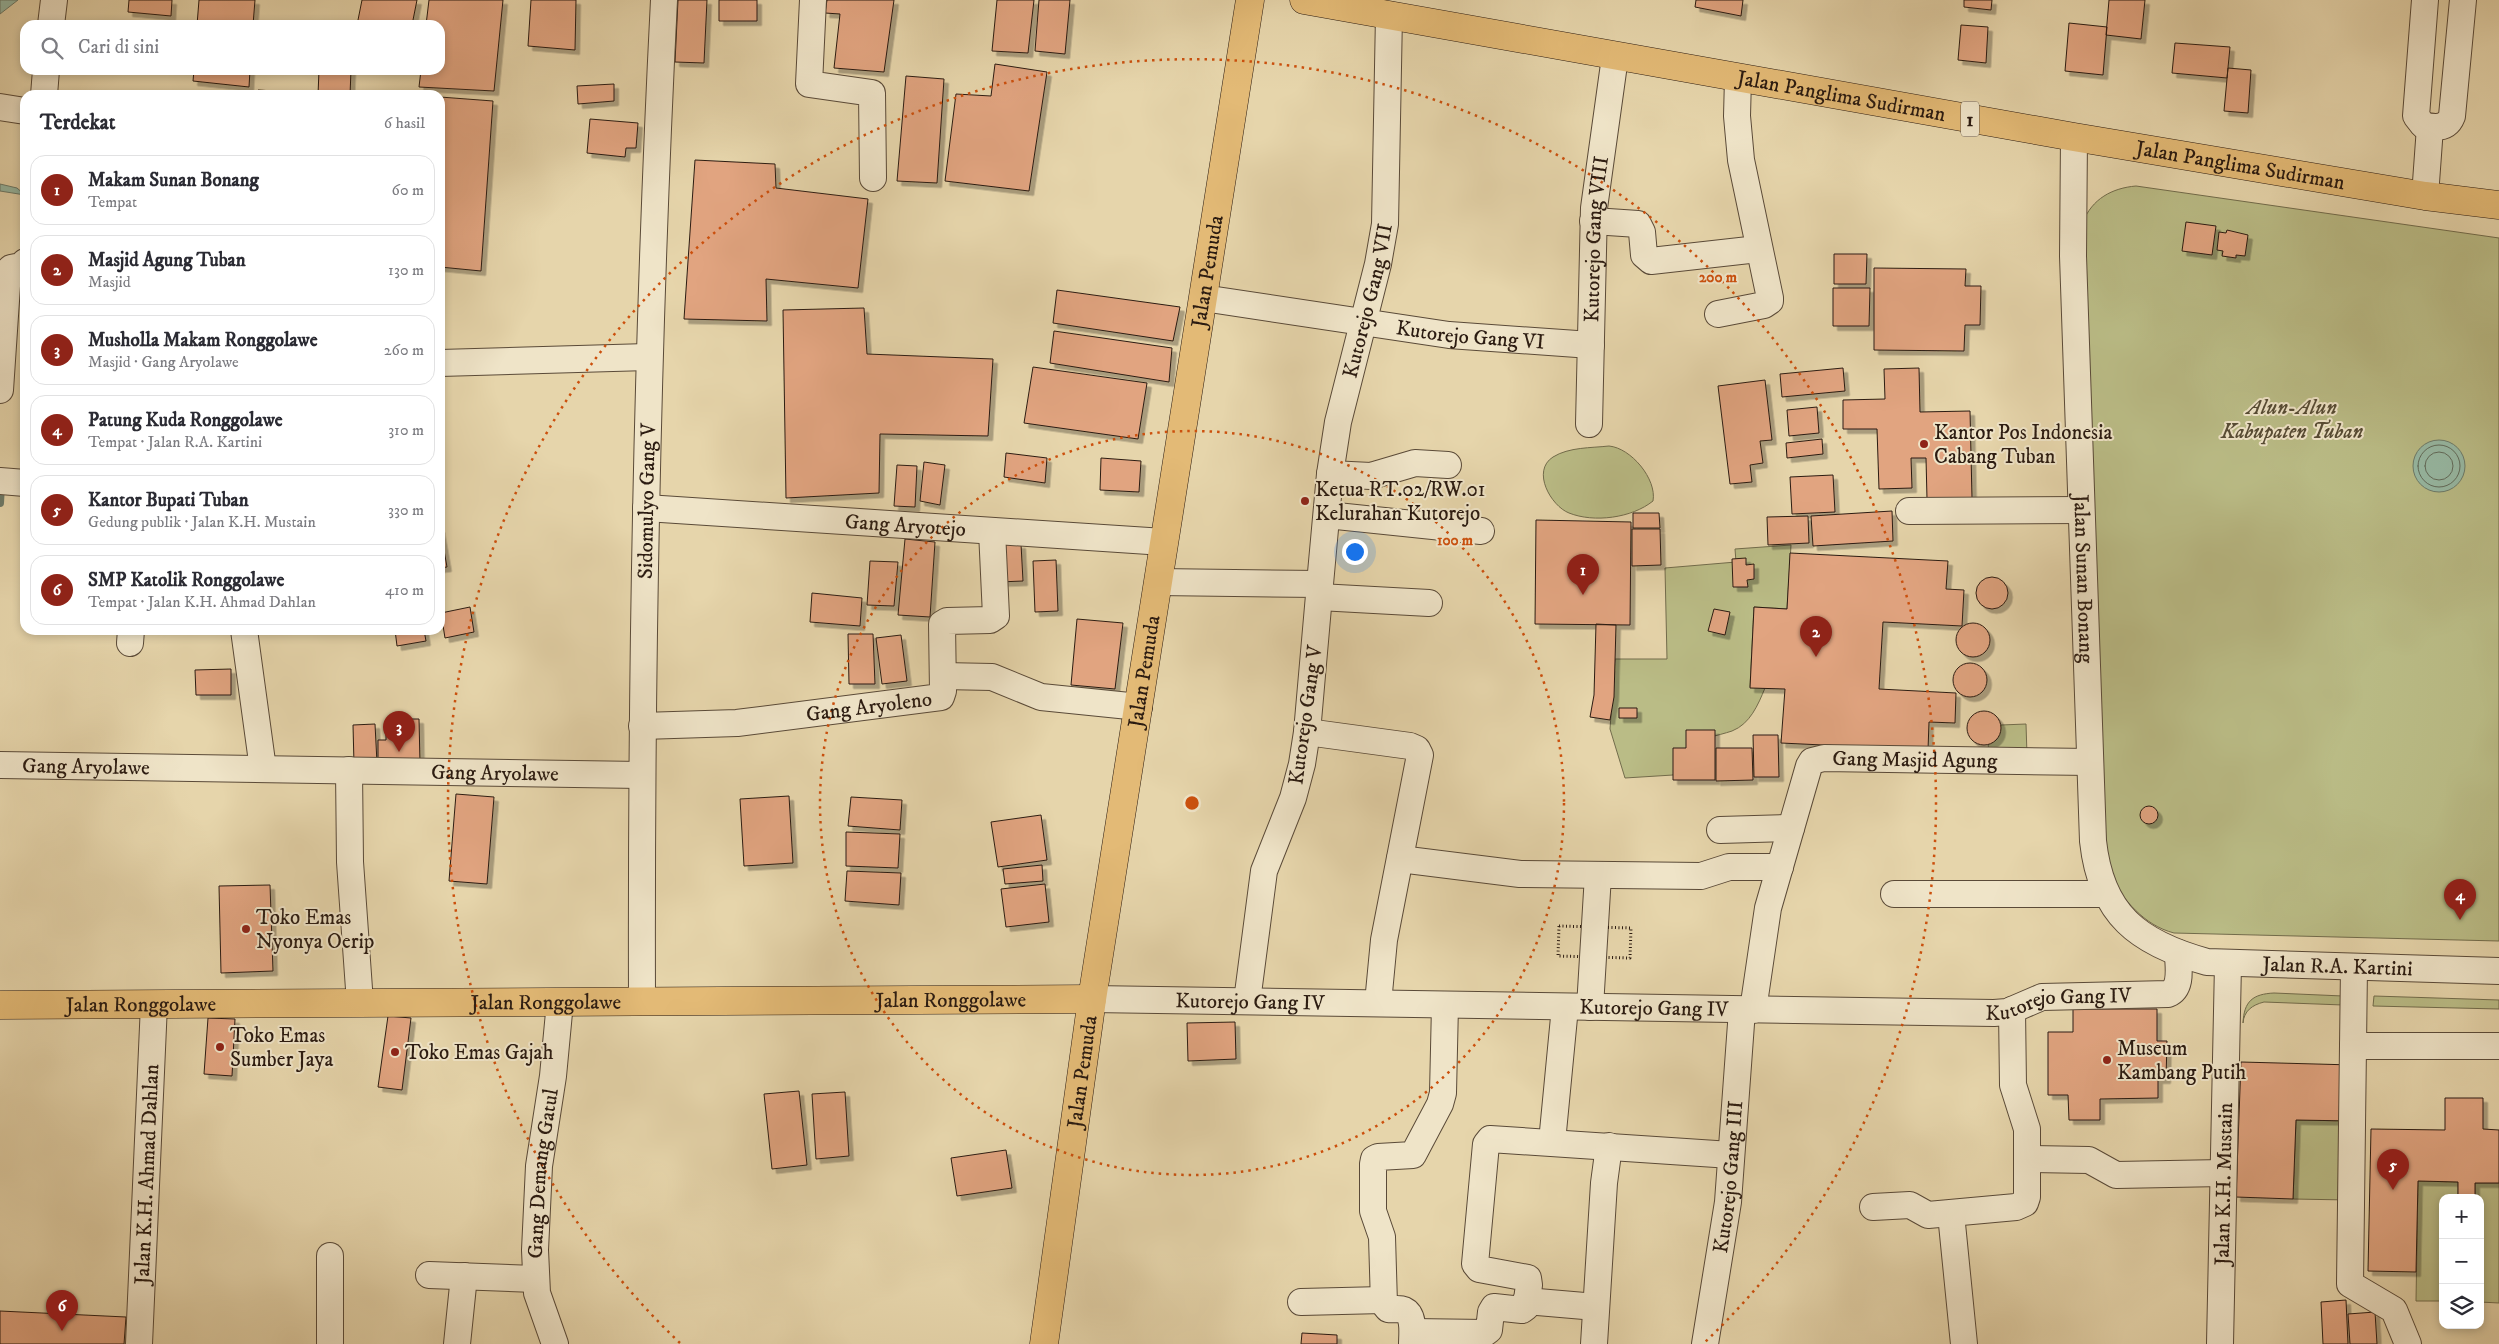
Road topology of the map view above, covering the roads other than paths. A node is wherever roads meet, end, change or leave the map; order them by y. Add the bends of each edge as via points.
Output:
1 (54, 0) edge
2 (664, 0) edge
3 (813, 0) edge
4 (1250, 0) edge
5 (1304, 0) edge
6 (2426, 0) edge
7 (2463, 0) edge
8 (1389, 15) junction
9 (52, 20) edge
10 (1614, 57) junction
11 (46, 75) edge
12 (1738, 78) junction
13 (44, 90) edge
14 (0, 108) edge
15 (20, 110) edge
16 (2430, 126) junction
17 (2074, 137) junction
18 (873, 178) dead end
19 (2425, 196) junction
20 (2499, 205) edge
21 (1594, 221) junction
22 (1758, 249) junction
23 (19, 265) edge
24 (1203, 298) junction
25 (1718, 314) dead end
26 (1364, 322) junction
27 (1590, 345) junction
28 (14, 357) edge
29 (648, 357) junction
30 (445, 363) edge
31 (0, 382) edge
32 (0, 390) edge
33 (1589, 424) dead end
34 (1448, 465) dead end
35 (1330, 474) junction
36 (0, 481) edge
37 (20, 483) edge
38 (646, 508) junction
39 (2081, 510) junction
40 (1909, 512) dead end
41 (1326, 515) junction
42 (992, 531) junction
43 (1481, 531) dead end
44 (1164, 542) junction
45 (1158, 582) junction
46 (1320, 591) junction
47 (1429, 603) dead end
48 (245, 635) edge
49 (942, 676) junction
50 (1139, 707) junction
51 (642, 726) junction
52 (1307, 732) junction
53 (2090, 762) junction
54 (0, 765) edge
55 (263, 769) junction
56 (350, 770) junction
57 (641, 775) junction
58 (1791, 828) junction
59 (1720, 830) dead end
60 (1400, 859) junction
61 (1780, 866) junction
62 (1598, 875) junction
63 (1894, 894) dead end
64 (2105, 894) junction
65 (2178, 953) junction
66 (2228, 964) junction
67 (2354, 967) junction
68 (2499, 971) edge
69 (1092, 999) junction
70 (642, 1001) junction
71 (1247, 1001) junction
72 (560, 1002) junction
73 (360, 1003) junction
74 (1378, 1003) junction
75 (154, 1004) junction
76 (1445, 1004) junction
77 (0, 1005) edge
78 (1577, 1007) junction
79 (1748, 1010) junction
80 (2012, 1010) junction
81 (2353, 1046) junction
82 (2499, 1046) edge
83 (1552, 1142) junction
84 (1609, 1146) junction
85 (1731, 1155) junction
86 (2027, 1159) junction
87 (2223, 1173) junction
88 (1873, 1207) dead end
89 (1951, 1214) junction
90 (330, 1256) dead end
91 (429, 1275) dead end
92 (464, 1276) junction
93 (535, 1279) junction
94 (1383, 1300) junction
95 (1526, 1301) junction
96 (1300, 1302) dead end
97 (1596, 1307) junction
98 (1412, 1338) edge
99 (139, 1344) edge
100 (330, 1344) edge
101 (458, 1344) edge
102 (555, 1344) edge
103 (1044, 1344) edge
104 (1594, 1344) edge
105 (1705, 1344) edge
106 (1964, 1344) edge
107 (2220, 1344) edge
108 (2408, 1344) edge

1 - 9 street
2 - 29 street, Sidomulyo Gang V
3 - 18 street via 809,84 872,93
4 - 24 main road, Jalan Pemuda
5 - 8 main road, Jalan Panglima Sudirman / 1
6 - 16 street via 2416,108 2417,120
7 - 16 street via 2452,116 2443,126
8 - 10 main road, Jalan Panglima Sudirman / 1
8 - 26 street, Kutorejo Gang VII via 1385,224
10 - 12 main road, Jalan Panglima Sudirman / 1
10 - 21 street, Kutorejo Gang VIII
11 - 13 street
12 - 17 main road, Jalan Panglima Sudirman / 1
12 - 22 street via 1739,143
14 - 15 street
16 - 19 street
17 - 19 main road, Jalan Panglima Sudirman / 1
17 - 39 street, Jalan Sunan Bonang via 2072,230
19 - 20 main road, Jalan Panglima Sudirman / 1
21 - 22 street via 1638,224 1644,255 1652,261
21 - 27 street, Kutorejo Gang VIII
22 - 25 street via 1770,301
23 - 28 street via 8,272
24 - 26 street, Kutorejo Gang VI
24 - 44 main road, Jalan Pemuda
26 - 27 street, Kutorejo Gang VI via 1458,336
26 - 35 street, Kutorejo Gang VII via 1338,422
27 - 33 street, Kutorejo Gang VIII
28 - 31 street
29 - 30 street
29 - 38 street, Sidomulyo Gang V
31 - 32 street
34 - 35 street via 1415,462 1371,476
35 - 41 street, Kutorejo Gang VII
36 - 37 street
38 - 42 street, Gang Aryotejo
38 - 51 street, Sidomulyo Gang V
39 - 40 street
39 - 53 street, Jalan Sunan Bonang
41 - 43 street
41 - 46 street, Kutorejo Gang VII
42 - 44 street, Gang Aryotejo
42 - 49 street, Gang Aryoleno via 996,616 990,620 944,622 941,631
44 - 45 main road, Jalan Pemuda
45 - 46 street
45 - 50 main road, Jalan Pemuda
46 - 47 street
46 - 52 street, Kutorejo Gang V
48 - 55 street
49 - 50 street via 992,677 1041,697
49 - 51 street, Gang Aryoleno via 942,695 935,699 728,724
50 - 69 main road, Jalan Pemuda
51 - 57 street, Sidomulyo Gang V
52 - 60 street via 1417,749 1420,760
52 - 71 street, Kutorejo Gang V via 1293,798 1264,871
53 - 58 street, Gang Masjid Agung via 1818,758 1809,766
53 - 64 street, Jalan Sunan Bonang via 2094,859
54 - 55 street, Gang Aryolawe
55 - 56 street, Gang Aryolawe
56 - 57 street, Gang Aryolawe
56 - 73 street via 350,862
57 - 70 street, Sidomulyo Gang V
58 - 59 street
58 - 61 street, Gang Masjid Agung
60 - 62 street via 1520,874
60 - 74 street via 1384,940
61 - 62 street via 1729,866 1700,876
61 - 79 street, Kutorejo Gang III
62 - 78 street
63 - 64 street
64 - 65 street, Jalan Sunan Bonang via 2134,928 2148,939
65 - 66 street, Jalan R.A. Kartini via 2207,962
65 - 80 street, Kutorejo Gang IV via 2178,984 2168,994 2042,997
66 - 67 street, Jalan R.A. Kartini
66 - 87 street, Jalan K.H. Mustain
67 - 68 street, Jalan R.A. Kartini
67 - 81 street
69 - 70 main road, Jalan Ronggolawe
69 - 71 street, Kutorejo Gang IV
69 - 103 main road, Jalan Pemuda
70 - 72 main road, Jalan Ronggolawe
71 - 74 street, Kutorejo Gang IV
72 - 73 main road, Jalan Ronggolawe
72 - 93 street, Gang Demang Gatul via 539,1166
73 - 75 main road, Jalan Ronggolawe
74 - 76 street, Kutorejo Gang IV
75 - 77 main road, Jalan Ronggolawe
75 - 99 street, Jalan K.H. Ahmad Dahlan
76 - 78 street, Kutorejo Gang IV
76 - 94 street via 1440,1104 1413,1155 1373,1161 1373,1211 1382,1232
78 - 79 street, Kutorejo Gang IV
78 - 83 street
79 - 80 street, Kutorejo Gang IV via 1994,1014
79 - 85 street, Kutorejo Gang III
80 - 86 street via 2013,1085 2025,1122
81 - 82 street
81 - 108 street via 2350,1284 2394,1310
83 - 84 street
83 - 95 street via 1496,1138 1486,1144 1475,1264 1479,1269 1528,1278
84 - 85 street
84 - 97 street
85 - 105 street, Kutorejo Gang III via 1728,1202
86 - 87 street via 2089,1160 2116,1175
86 - 89 street via 2025,1204
87 - 107 street, Jalan K.H. Mustain
88 - 89 street via 1910,1205 1928,1216
89 - 106 street
90 - 100 street
91 - 92 street
92 - 93 street
92 - 101 street
93 - 102 street, Gang Demang Gatul
94 - 96 street
94 - 98 street via 1388,1309 1401,1309 1407,1313
95 - 97 street
95 - 98 street via 1522,1310 1492,1308 1487,1333
97 - 104 street

